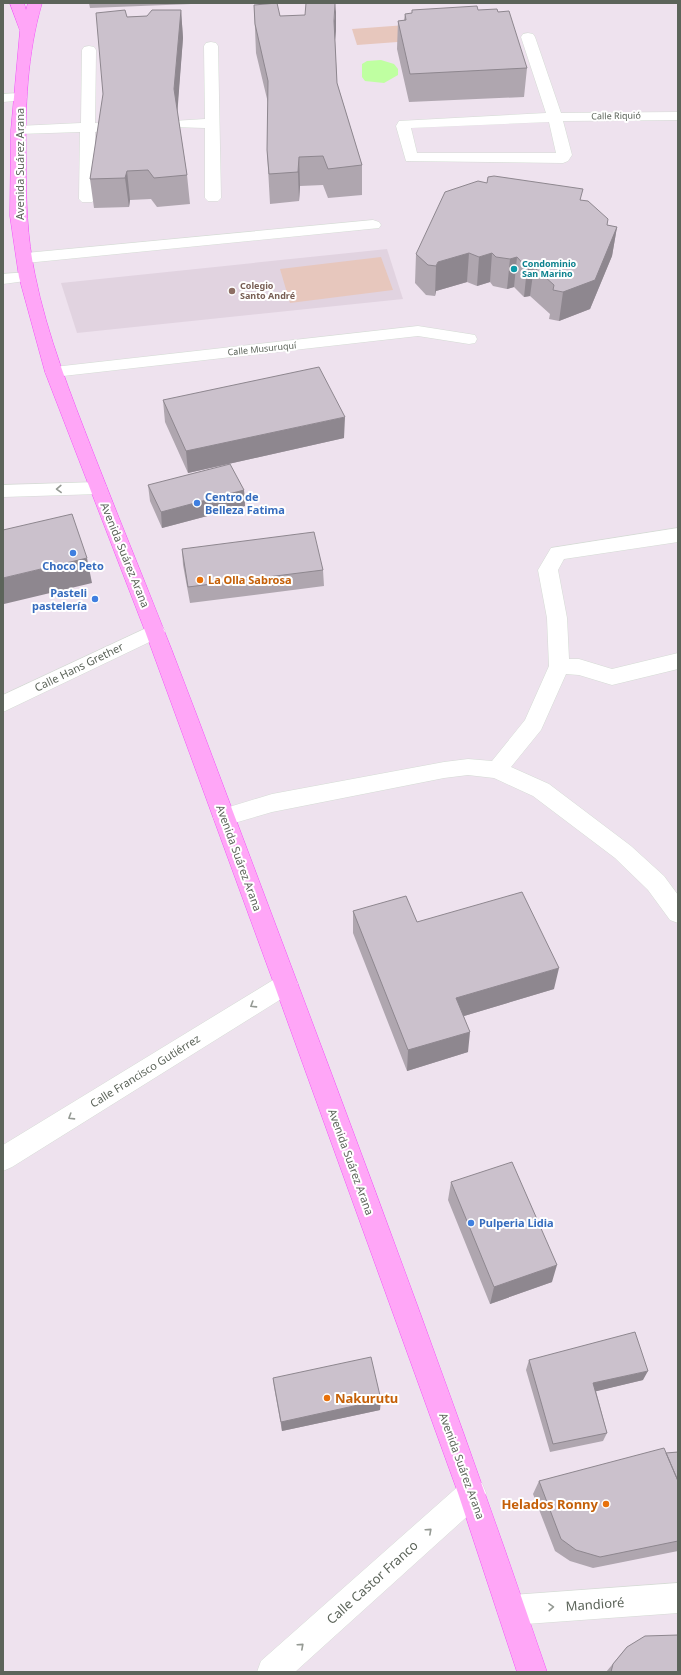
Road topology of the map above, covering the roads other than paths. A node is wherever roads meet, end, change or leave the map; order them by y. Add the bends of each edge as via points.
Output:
1 (17, 3) edge
2 (35, 3) edge
3 (42, 3) edge
4 (27, 31) junction
5 (528, 37) dead end
6 (210, 46) dead end
7 (89, 50) dead end
8 (12, 98) edge
9 (678, 116) edge
10 (554, 117) junction
11 (212, 123) junction
12 (178, 124) edge
13 (106, 127) edge
14 (88, 128) junction
15 (18, 130) junction
16 (213, 198) dead end
17 (87, 199) dead end
18 (373, 225) dead end
19 (26, 267) junction
20 (3, 279) edge
21 (469, 339) dead end
22 (54, 372) junction
23 (98, 488) junction
24 (3, 492) edge
25 (678, 535) edge
26 (155, 631) junction
27 (678, 662) edge
28 (559, 666) junction
29 (3, 704) edge
30 (497, 770) junction
31 (224, 818) junction
32 (678, 913) edge
33 (286, 984) junction
34 (3, 1158) edge
35 (472, 1493) junction
36 (678, 1598) edge
37 (512, 1610) junction
38 (272, 1672) edge
39 (532, 1672) edge

1 - 4 main road, Avenida Suárez Arana
2 - 4 main road, Avenida Suárez Arana
3 - 4 main road
4 - 8 main road, Avenida Suárez Arana
5 - 10 street
6 - 11 street
7 - 14 street
8 - 15 main road, Avenida Suárez Arana
9 - 10 street, Calle Riquió
10 - 10 street, Calle Riquió via 564,155 559,158 414,159 409,157 403,126 408,123
11 - 12 street
11 - 16 street
13 - 14 street
14 - 15 street
14 - 17 street
15 - 19 main road, Avenida Suárez Arana via 18,216
18 - 19 street
19 - 20 street
19 - 22 main road, Avenida Suárez Arana
21 - 22 street, Calle Musuruquí via 418,331
22 - 23 main road, Avenida Suárez Arana
23 -> 24 street
23 - 26 main road, Avenida Suárez Arana
25 - 28 street via 558,554 548,570 558,618
26 - 29 street, Calle Hans Grether
26 - 31 main road, Avenida Suárez Arana
27 - 28 street via 612,677 579,667
28 - 30 street via 534,724
30 - 31 street via 468,767 444,770 272,803
30 - 32 street via 541,790 623,852 656,883
31 - 33 main road, Avenida Suárez Arana
33 -> 34 street, Calle Francisco Gutiérrez
33 - 35 main road, Avenida Suárez Arana
35 - 37 main road, Avenida Suárez Arana
38 -> 35 street, Calle Castor Franco
37 -> 36 street, Mandioré
37 - 39 main road, Avenida Suárez Arana

